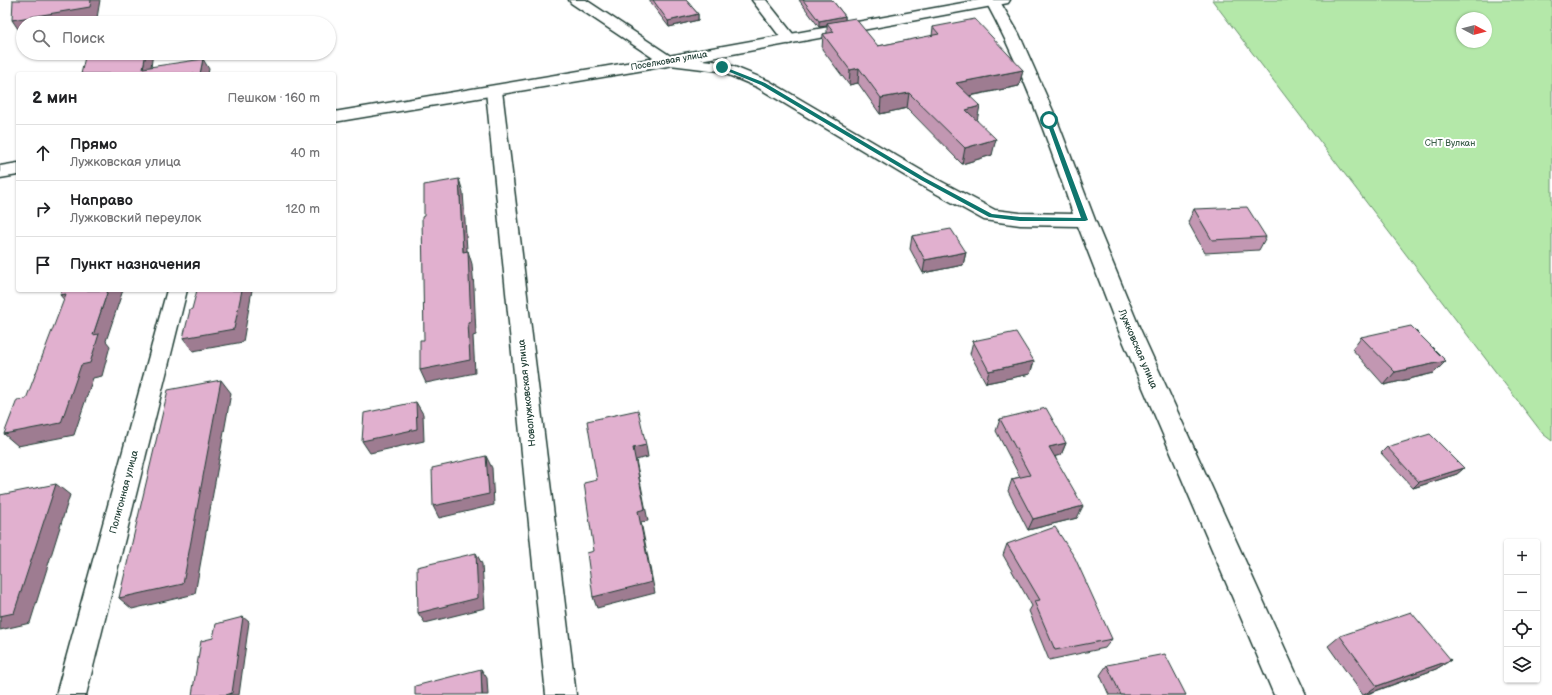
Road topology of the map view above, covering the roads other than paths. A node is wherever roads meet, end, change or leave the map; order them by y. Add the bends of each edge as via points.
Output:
1 (576, 0) edge
2 (759, 0) edge
3 (996, 0) edge
4 (789, 39) junction
5 (668, 61) junction
6 (494, 90) junction
7 (336, 117) edge
8 (16, 170) edge
9 (0, 172) edge
10 (1085, 220) junction
11 (176, 292) edge
12 (71, 695) edge
13 (561, 695) edge
14 (1291, 695) edge

1 - 5 main road
2 - 4 main road
3 - 4 main road, Поселковая улица
3 - 10 main road, Лужковская улица via 1049,120
4 - 5 main road, Поселковая улица
5 - 6 main road, Поселковая улица
5 - 10 main road via 722,67 763,84 923,179 991,216
6 - 7 main road, Поселковая улица
6 - 13 main road, Новолужковская улица
8 - 9 main road
10 - 14 main road, Лужковская улица via 1129,329
11 - 12 main road, Полигонная улица

